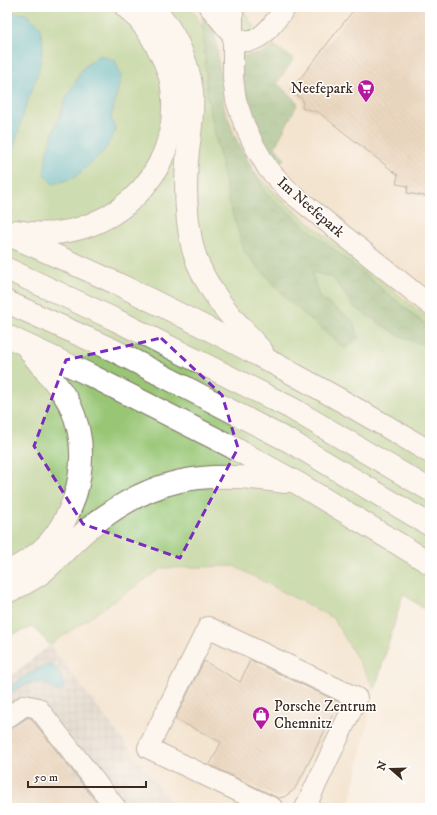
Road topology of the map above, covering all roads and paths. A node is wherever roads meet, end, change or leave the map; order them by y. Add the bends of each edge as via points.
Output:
1 (126, 7) edge
2 (153, 7) edge
3 (286, 7) edge
4 (220, 10) edge
5 (233, 36) junction
6 (7, 229) edge
7 (7, 234) edge
8 (7, 269) edge
9 (7, 302) edge
10 (430, 305) edge
11 (16, 339) edge
12 (294, 374) junction
13 (430, 452) edge
14 (299, 484) junction
15 (430, 490) edge
16 (430, 525) edge
17 (430, 563) edge
18 (7, 572) edge
19 (7, 592) edge
20 (7, 718) edge
21 (116, 808) edge
22 (273, 808) edge
23 (305, 808) edge

1 - 6 highway via 141,21 155,43 172,86 170,136 161,159 150,179 134,198 116,212 94,223 69,231 47,234
2 - 12 highway via 181,49 192,92 186,198 193,250 202,272 228,313 263,351
3 - 5 street via 258,38 250,42
4 - 5 street, Im Neefepark
5 - 10 street, Im Neefepark via 236,100 244,124 268,169 291,193
7 - 12 highway via 126,288
8 - 15 highway via 123,323 284,404
9 - 16 highway via 113,350 291,442
11 - 14 highway via 232,447
11 - 18 highway via 34,357 70,405 82,448 80,474 73,502 63,523 49,543 28,561
12 - 13 highway
14 - 17 highway
14 - 19 highway via 254,477 220,476 192,478 165,485 135,497 114,510 43,571
20 - 21 street via 25,705 38,708
22 - 23 street via 148,748 208,627 357,698

